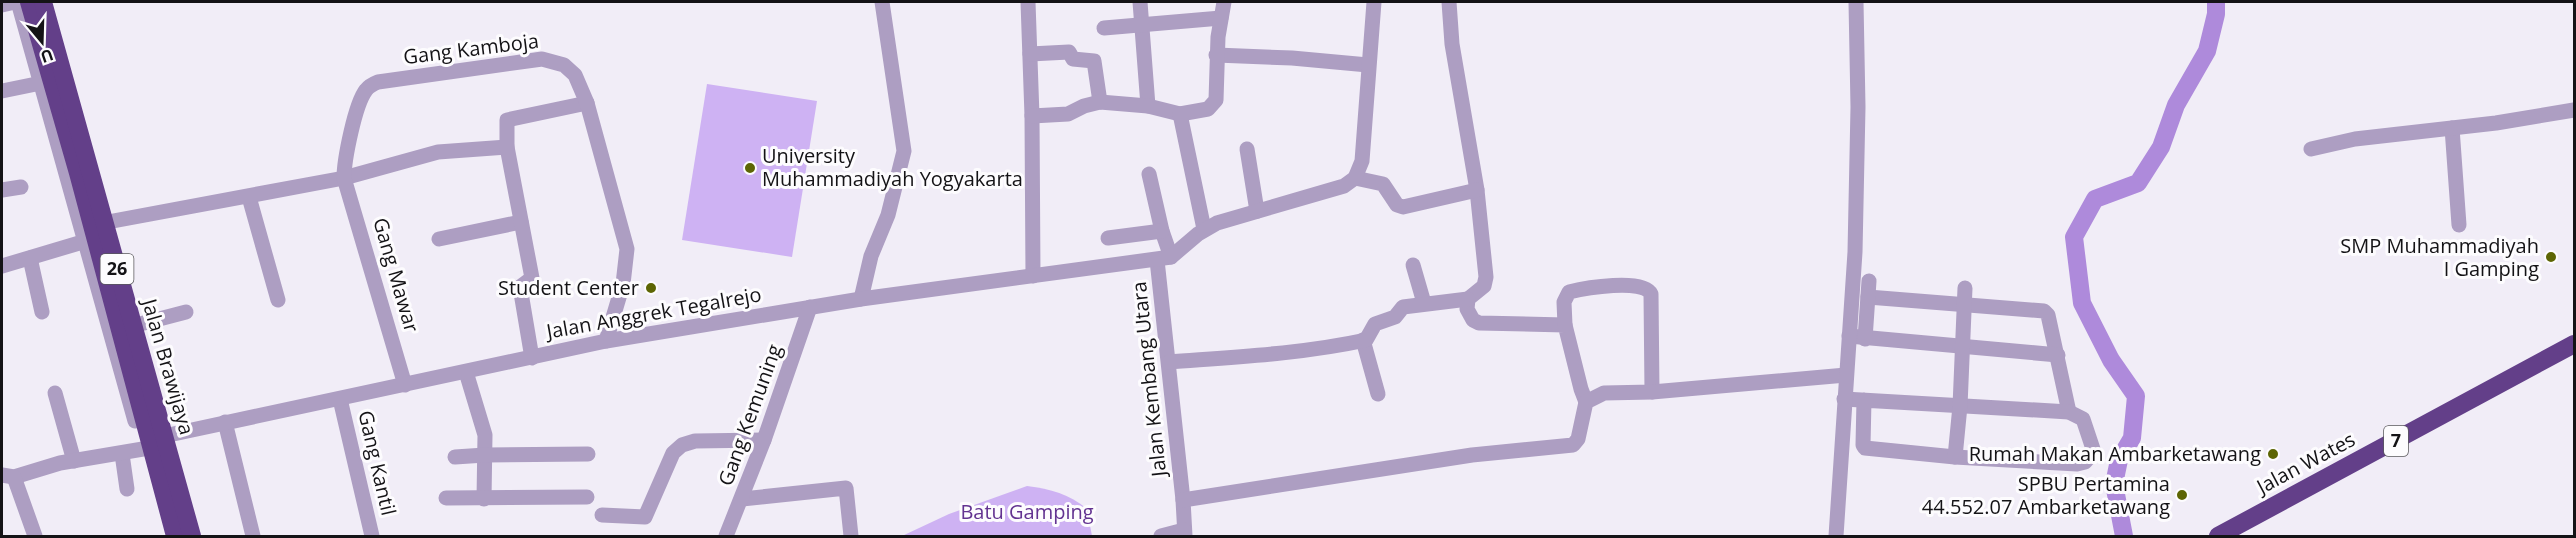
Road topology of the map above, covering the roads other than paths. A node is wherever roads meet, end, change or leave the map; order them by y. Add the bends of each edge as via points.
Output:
1 (17, 2) edge
2 (29, 2) edge
3 (43, 2) edge
4 (52, 2) edge
5 (882, 2) edge
6 (1028, 2) edge
7 (1140, 2) edge
8 (1224, 2) edge
9 (1374, 2) edge
10 (1449, 2) edge
11 (1856, 2) edge
12 (2, 5) edge
13 (1221, 18) junction
14 (1141, 24) junction
15 (1104, 28) dead end
16 (1030, 54) junction
17 (1216, 55) junction
18 (1368, 65) junction
19 (41, 83) junction
20 (2, 91) edge
21 (1100, 102) junction
22 (587, 103) junction
23 (1148, 106) junction
24 (2574, 110) edge
25 (1180, 114) junction
26 (1032, 116) junction
27 (2452, 128) junction
28 (507, 147) junction
29 (1247, 149) dead end
30 (2311, 149) dead end
31 (1149, 174) dead end
32 (71, 175) junction
33 (344, 178) junction
34 (1355, 178) junction
35 (21, 187) dead end
36 (2, 190) edge
37 (1477, 190) junction
38 (249, 197) junction
39 (1257, 211) junction
40 (113, 221) junction
41 (521, 222) junction
42 (2458, 225) dead end
43 (1204, 229) junction
44 (1162, 231) junction
45 (1108, 238) dead end
46 (439, 239) dead end
47 (86, 241) junction
48 (30, 258) junction
49 (1164, 259) junction
50 (1413, 265) dead end
51 (2, 266) edge
52 (1033, 276) junction
53 (125, 281) junction
54 (1869, 281) dead end
55 (1965, 288) dead end
56 (1868, 297) junction
57 (861, 299) junction
58 (1468, 299) junction
59 (278, 300) dead end
60 (1424, 303) junction
61 (1964, 306) junction
62 (810, 307) junction
63 (42, 312) dead end
64 (186, 312) dead end
65 (140, 324) junction
66 (1565, 325) junction
67 (1849, 336) junction
68 (1865, 339) junction
69 (1363, 340) junction
70 (606, 341) junction
71 (2574, 344) edge
72 (1962, 348) junction
73 (2058, 355) junction
74 (532, 358) junction
75 (1169, 362) junction
76 (466, 372) junction
77 (1846, 375) junction
78 (405, 384) junction
79 (1652, 392) junction
80 (55, 393) dead end
81 (1378, 394) dead end
82 (340, 399) junction
83 (1844, 399) junction
84 (1864, 400) junction
85 (1586, 402) junction
86 (1960, 406) junction
87 (2069, 412) junction
88 (225, 422) junction
89 (167, 435) junction
90 (764, 440) junction
91 (143, 449) junction
92 (122, 454) junction
93 (588, 454) dead end
94 (485, 455) junction
95 (1955, 457) junction
96 (455, 458) dead end
97 (74, 461) junction
98 (8, 476) edge
99 (127, 489) dead end
100 (587, 497) dead end
101 (446, 498) dead end
102 (484, 499) junction
103 (742, 499) junction
104 (1184, 500) junction
105 (602, 515) dead end
106 (1185, 533) edge
107 (253, 536) edge
108 (35, 537) edge
109 (166, 537) edge
110 (175, 537) edge
111 (192, 537) edge
112 (201, 537) edge
113 (372, 537) edge
114 (726, 537) edge
115 (850, 537) edge
116 (1161, 537) edge
117 (1836, 537) edge
118 (2218, 537) edge

1 - 12 street
1 - 19 street
2 - 32 highway, Jalan Brawijaya / 26
3 - 53 highway, Jalan Brawijaya / 26
4 - 40 street
5 - 57 street via 904,151
6 - 16 street
7 - 14 street
8 - 13 street
9 - 18 street
10 - 37 street via 1452,44
11 - 67 street via 1858,118
13 - 14 street
13 - 17 street
14 - 15 street
14 - 23 street
16 - 21 street via 1069,52 1072,58 1094,61
16 - 26 street
17 - 18 street
17 - 25 street via 1214,104 1208,109
18 - 34 street via 1362,161
19 - 20 street
19 - 32 street
21 - 23 street
21 - 26 street via 1068,114
22 - 28 street via 507,120
22 - 33 street, Gang Kamboja via 575,75 549,59 378,82 361,99
22 - 70 street, Gang Kamboja via 627,252 623,284
23 - 25 street
24 - 27 street
25 - 43 street
26 - 52 street
27 - 30 street via 2355,139
27 - 42 street
28 - 33 street via 438,152
28 - 41 street
29 - 39 street
31 - 44 street, Jalan Kembang Utara
32 - 47 street
32 - 110 highway, Jalan Brawijaya / 26
33 - 38 street
33 - 78 street, Gang Mawar
34 - 37 street via 1383,184 1397,205 1403,207
34 - 39 street via 1344,186
35 - 36 street
37 - 58 street via 1486,277 1484,286
38 - 40 street
38 - 59 street
39 - 43 street
40 - 53 street
41 - 46 street
41 - 74 street via 532,278 520,287
43 - 49 street
44 - 45 street
44 - 49 street, Jalan Kembang Utara
47 - 48 street
47 - 91 street
48 - 51 street
48 - 63 street
49 - 52 street, Jalan Anggrek Tegalrejo
49 - 75 street, Jalan Kembang Utara
50 - 60 street
52 - 57 street, Jalan Anggrek Tegalrejo
53 - 65 street
53 - 89 highway, Jalan Brawijaya / 26
54 - 56 street
55 - 61 street
56 - 61 street
56 - 68 street
57 - 62 street, Jalan Anggrek Tegalrejo
58 - 60 street
58 - 66 street via 1468,313 1479,323
60 - 69 street via 1403,307 1395,317 1379,322
61 - 72 street
61 - 73 street via 2044,310
62 - 70 street, Jalan Anggrek Tegalrejo
62 - 90 street, Gang Kemuning
64 - 65 street
65 - 89 street
66 - 79 street via 1564,302 1569,292 1624,285 1647,288 1651,294
66 - 85 street
67 - 68 street
67 - 77 street
68 - 72 street
69 - 75 street via 1272,354
69 - 81 street
70 - 74 street, Jalan Anggrek Tegalrejo
71 - 118 highway, Jalan Wates / 7
72 - 73 street
72 - 86 street
73 - 87 street
74 - 76 street, Jalan Anggrek Tegalrejo
75 - 104 street, Jalan Kembang Utara
76 - 78 street, Jalan Anggrek Tegalrejo
76 - 94 street via 484,426
77 - 79 street
77 - 83 street
78 - 82 street, Jalan Anggrek Tegalrejo
79 - 85 street via 1604,393
80 - 97 street
82 - 88 street, Jalan Anggrek Tegalrejo
82 - 113 street, Gang Kantil
83 - 84 street
83 - 117 street
84 - 86 street
84 - 95 street via 1865,448
85 - 104 street via 1578,439 1573,444 1473,455
86 - 87 street
86 - 95 street
87 - 95 street via 2083,419 2094,447 2085,462
88 - 89 street, Jalan Anggrek Tegalrejo
88 - 107 street
89 - 111 highway, Jalan Brawijaya / 26
89 - 112 street
90 - 103 street, Gang Kemuning
90 - 105 street via 695,441 682,445 673,453 645,517
91 - 92 street
91 - 109 street
92 - 97 street
92 - 99 street
93 - 94 street
94 - 96 street
94 - 102 street
97 - 98 street
98 - 108 street
100 - 102 street
101 - 102 street
103 - 114 street, Gang Kemuning
103 - 115 street via 846,488
104 - 106 street, Jalan Kembang Utara
106 - 116 street

